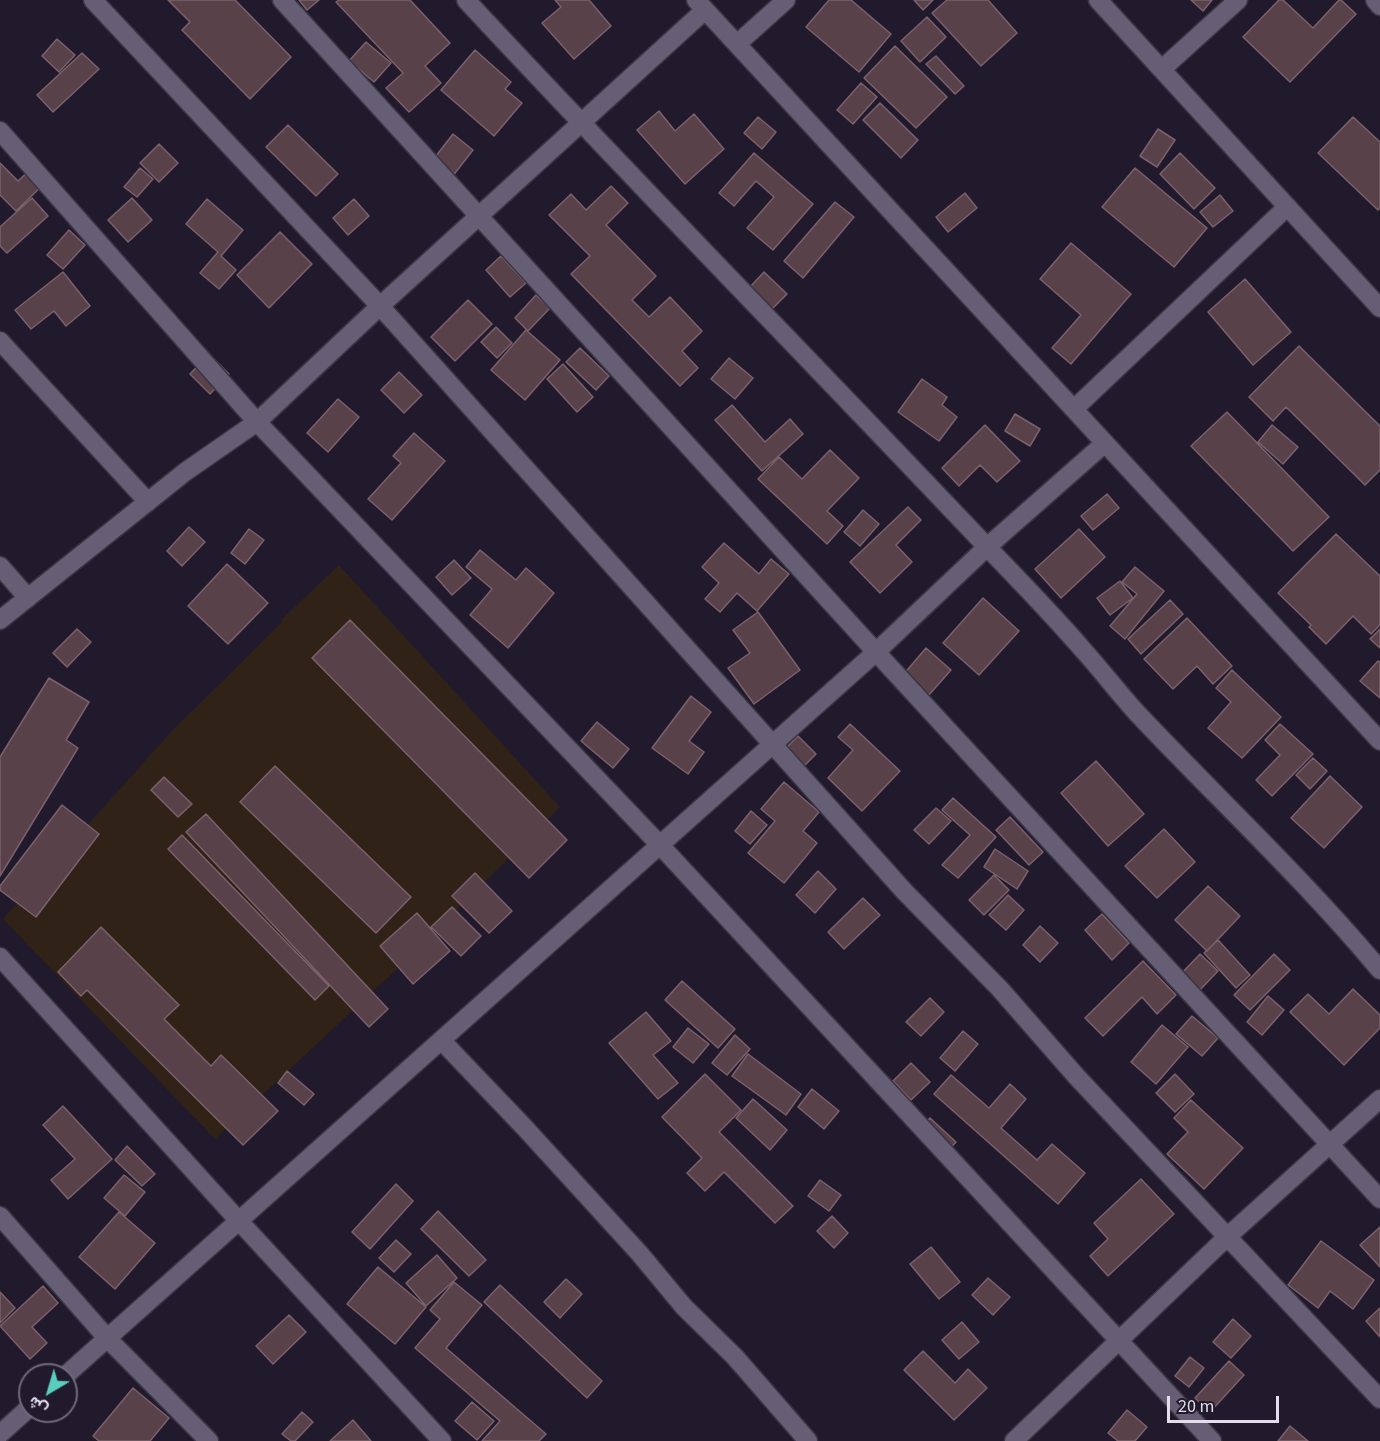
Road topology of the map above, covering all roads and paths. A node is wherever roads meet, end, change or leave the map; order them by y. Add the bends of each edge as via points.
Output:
1 (93, 0) edge
2 (282, 0) edge
3 (466, 0) edge
4 (786, 0) edge
5 (1098, 0) edge
6 (1238, 0) edge
7 (1375, 0) edge
8 (701, 5) edge
9 (1380, 6) edge
10 (737, 44) junction
11 (1162, 69) junction
12 (581, 124) junction
13 (0, 131) edge
14 (1287, 207) junction
15 (479, 217) junction
16 (380, 306) junction
17 (1380, 308) edge
18 (0, 341) edge
19 (1074, 409) junction
20 (257, 422) junction
21 (1105, 443) junction
22 (148, 502) junction
23 (987, 547) junction
24 (0, 566) edge
25 (28, 598) junction
26 (0, 620) edge
27 (876, 652) junction
28 (1380, 741) edge
29 (773, 743) junction
30 (659, 844) junction
31 (0, 957) edge
32 (1380, 970) edge
33 (441, 1040) junction
34 (1380, 1099) edge
35 (1330, 1144) junction
36 (1380, 1199) edge
37 (0, 1216) edge
38 (239, 1221) junction
39 (1227, 1236) junction
40 (107, 1338) junction
41 (1119, 1342) junction
42 (78, 1364) edge
43 (1380, 1399) edge
44 (18, 1419) edge
45 (5, 1433) edge
46 (1016, 1440) edge
47 (209, 1441) edge
48 (442, 1441) edge
49 (808, 1441) edge
50 (1212, 1441) edge

1 - 16 street
2 - 15 street
3 - 12 street
4 - 10 street
5 - 11 street
6 - 11 street
7 - 9 street
8 - 10 street
8 - 12 street
10 - 19 street
11 - 14 street
12 - 15 street
12 - 23 street
13 - 20 street
14 - 17 street
14 - 19 street
15 - 16 street
15 - 27 street
16 - 20 street
16 - 29 street
18 - 22 street
19 - 21 street
20 - 22 street
20 - 30 street
21 - 23 street
21 - 28 street
22 - 25 street
23 - 27 street
23 - 32 street via 1135,710 1338,920
24 - 25 street
25 - 26 street
27 - 29 street
27 - 35 street
29 - 30 street
29 - 39 street via 904,891 1000,989
30 - 33 street
30 - 41 street
31 - 38 street
33 - 38 street
33 - 49 street
34 - 35 street
35 - 36 street
35 - 39 street
37 - 40 street
38 - 40 street
38 - 48 street
39 - 41 street
39 - 43 street
40 - 42 street
40 - 47 street
41 - 46 street
41 - 50 street
44 - 45 street

